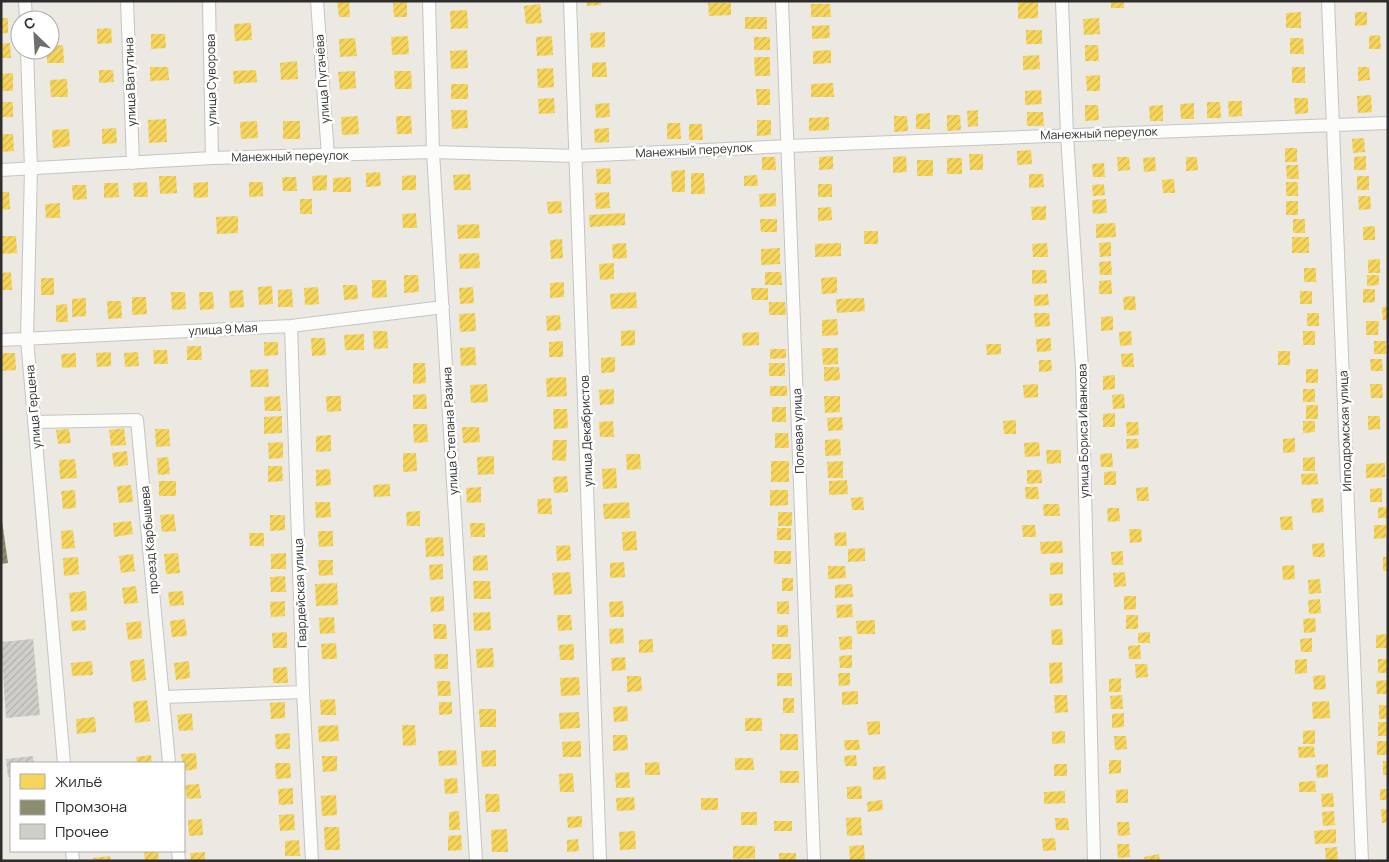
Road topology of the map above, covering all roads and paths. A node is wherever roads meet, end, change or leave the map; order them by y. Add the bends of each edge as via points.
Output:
1 (127, 1) edge
2 (209, 1) edge
3 (317, 1) edge
4 (429, 1) edge
5 (570, 1) edge
6 (782, 1) edge
7 (1062, 1) edge
8 (1328, 1) edge
9 (27, 60) edge
10 (1334, 123) junction
11 (1388, 123) edge
12 (1067, 134) junction
13 (788, 146) junction
14 (433, 152) junction
15 (328, 156) junction
16 (577, 156) junction
17 (212, 158) junction
18 (133, 163) junction
19 (31, 169) junction
20 (1, 170) edge
21 (443, 307) junction
22 (291, 326) junction
23 (27, 339) junction
24 (1, 340) edge
25 (34, 422) junction
26 (303, 692) junction
27 (163, 697) junction
28 (64, 762) edge
29 (169, 762) edge
30 (312, 861) edge
31 (476, 861) edge
32 (600, 861) edge
33 (814, 861) edge
34 (1094, 861) edge
35 (1362, 861) edge

1 - 18 street, улица Ватутина
2 - 17 street, улица Суворова
3 - 15 street, улица Пугачёва
4 - 14 street, улица Степана Разина
5 - 16 street, улица Декабристов
6 - 13 street, Полевая улица
7 - 12 street, улица Бориса Иванкова
8 - 10 street, Ипподромская улица
9 - 19 street, улица Герцена
10 - 11 street, Манежный переулок
10 - 12 street, Манежный переулок
10 - 35 street, Ипподромская улица
12 - 13 street, Манежный переулок
12 - 34 street, улица Бориса Иванкова via 1082,368
13 - 16 street, Манежный переулок
13 - 33 street, Полевая улица
14 - 15 street, Манежный переулок
14 - 16 street, Манежный переулок
14 - 21 street, улица Степана Разина
15 - 17 street, Манежный переулок
16 - 32 street, улица Декабристов
17 - 18 street, Манежный переулок
18 - 19 street, Манежный переулок
19 - 20 street, Манежный переулок
19 - 23 street, улица Герцена
21 - 22 street, улица 9 Мая
21 - 31 street, улица Степана Разина
22 - 23 street, улица 9 Мая
22 - 26 street, Гвардейская улица
23 - 24 street, улица 9 Мая
23 - 25 street, улица Герцена
25 - 27 street, проезд Карбышева via 137,420
25 - 28 street, улица Герцена
26 - 27 street
26 - 30 street, Гвардейская улица
27 - 29 street, проезд Карбышева

